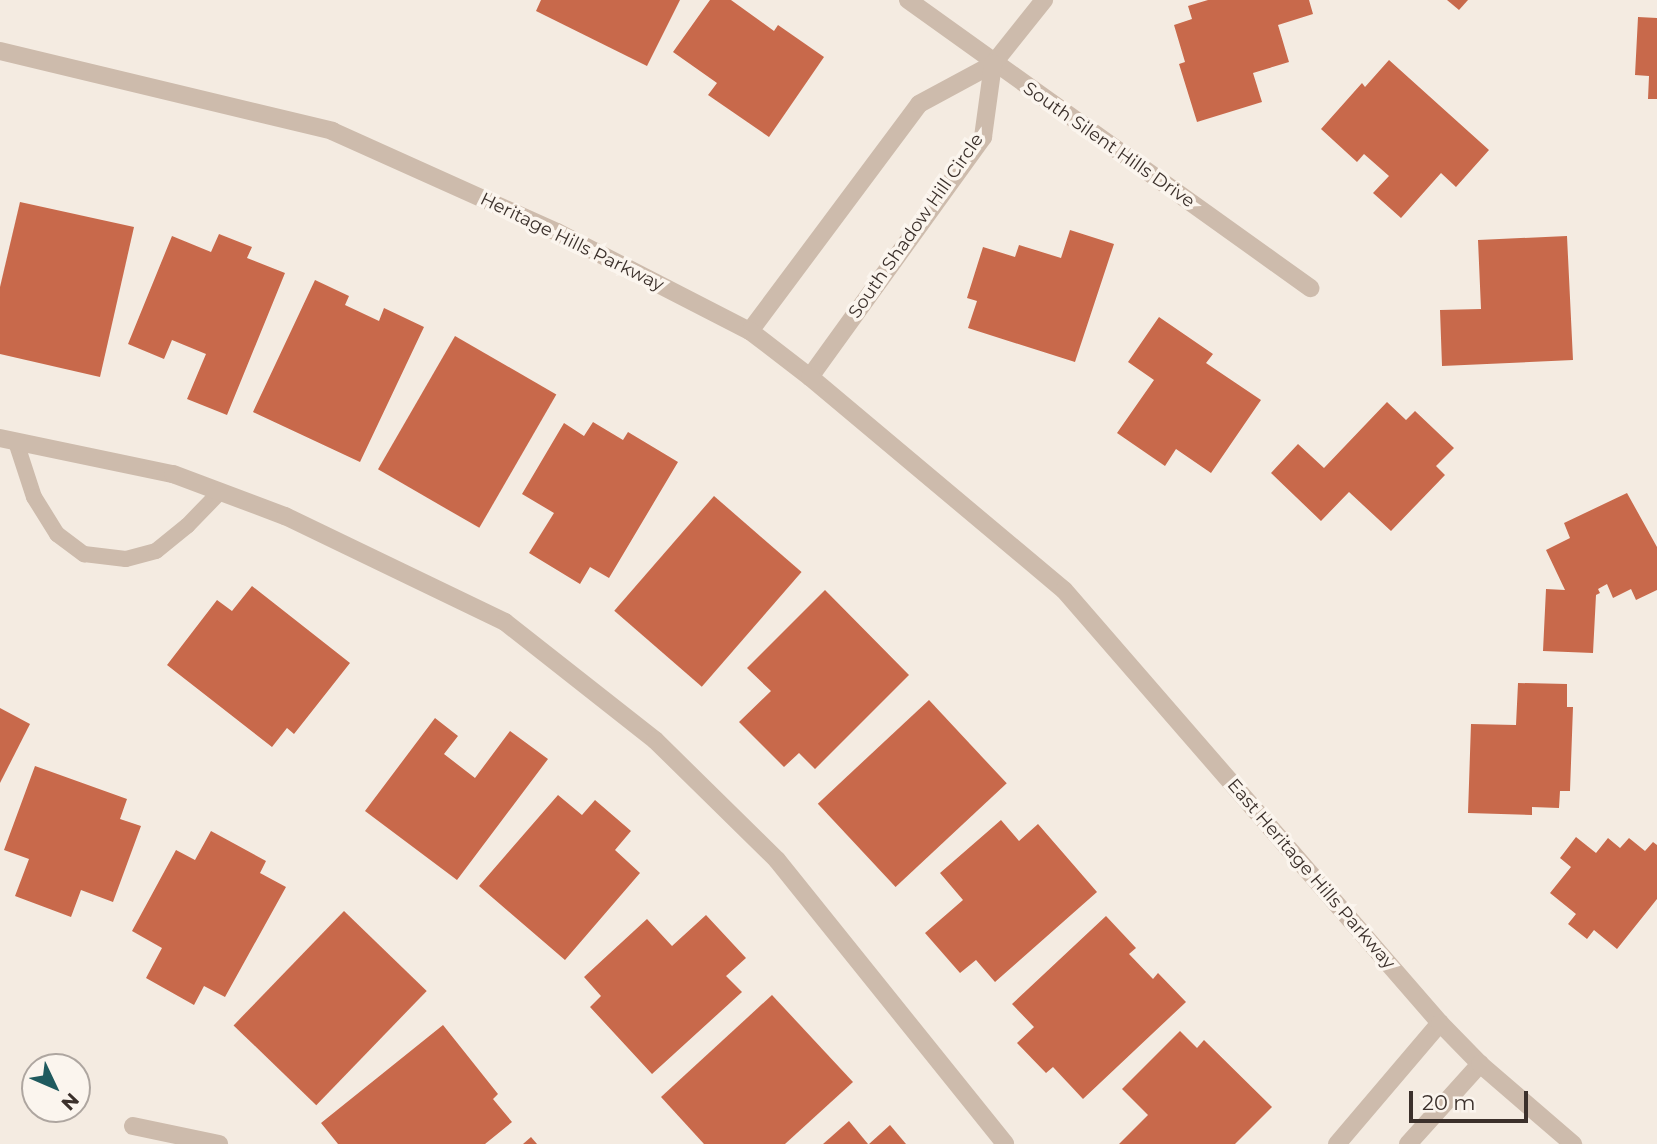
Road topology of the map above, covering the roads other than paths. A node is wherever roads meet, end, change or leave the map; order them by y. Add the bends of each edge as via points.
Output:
1 (908, 0) edge
2 (1044, 0) edge
3 (0, 51) edge
4 (993, 64) junction
5 (1311, 288) dead end
6 (750, 331) junction
7 (810, 377) junction
8 (8, 440) edge
9 (220, 492) junction
10 (1064, 590) joint
11 (1440, 1023) junction
12 (1480, 1064) junction
13 (133, 1126) dead end
14 (219, 1144) edge
15 (1005, 1144) edge
16 (1338, 1144) edge
17 (1408, 1144) edge
18 (1573, 1144) edge

1 - 4 street, South Silent Hills Drive
2 - 4 street
3 - 6 street, Heritage Hills Parkway via 332,131 557,232
4 - 5 street, South Silent Hills Drive
4 - 6 street via 919,104
4 - 7 street, South Shadow Hill Circle via 983,137
6 - 7 street, Heritage Hills Parkway
7 - 10 street, Heritage Hills Parkway
8 - 9 street via 173,474
8 - 9 lane via 34,498 57,534 84,554 126,559 156,551
9 - 15 street via 285,516 505,622 655,740 777,860
10 - 11 street, East Heritage Hills Parkway
11 - 12 street, East Heritage Hills Parkway
11 - 16 street
12 - 17 street
12 - 18 street, East Heritage Hills Parkway
13 - 14 street

